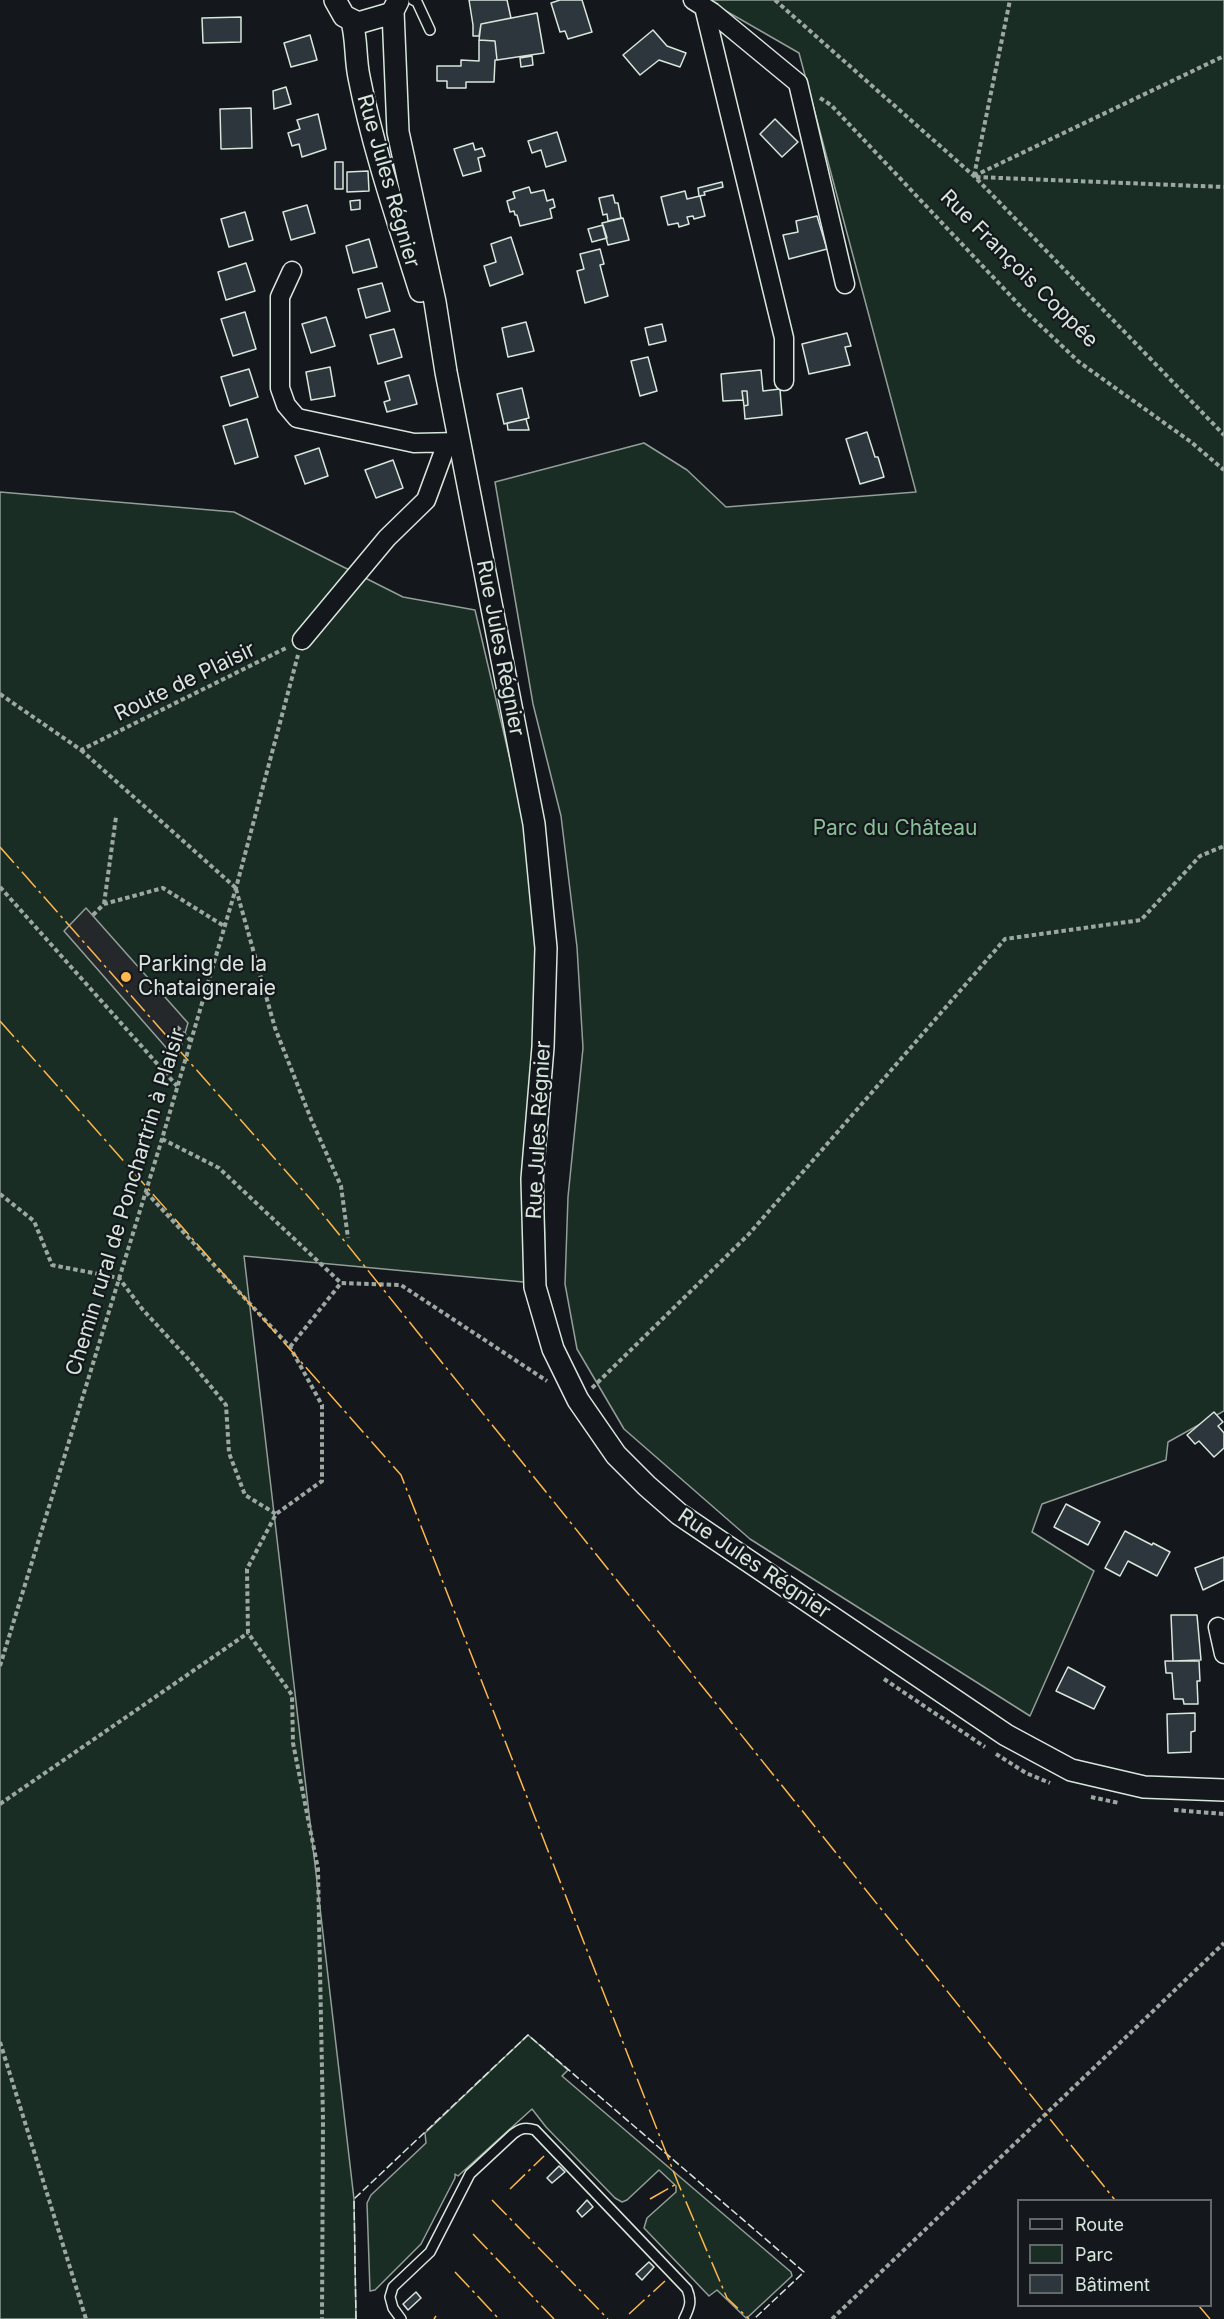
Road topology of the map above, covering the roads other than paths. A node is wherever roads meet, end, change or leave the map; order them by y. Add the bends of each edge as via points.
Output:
1 (335, 0) edge
2 (413, 0) edge
3 (698, 4) edge
4 (395, 6) edge
5 (352, 22) junction
6 (430, 30) dead end
7 (292, 271) dead end
8 (845, 284) dead end
9 (446, 372) junction
10 (784, 381) dead end
11 (454, 442) junction
12 (302, 640) road end
13 (1218, 1627) dead end
14 (1224, 1654) edge
15 (1224, 1790) edge
16 (401, 2319) edge
17 (684, 2319) edge

1 - 5 street
2 - 6 lane
3 - 8 street via 798,83
3 - 10 street via 784,338
4 - 5 street via 358,23
4 - 9 street, Rue Jules Régnier via 398,132
5 - 9 street, Rue Jules Régnier via 358,75 373,137
7 - 11 street via 280,297 280,388 286,405 297,417 414,442
9 - 11 street, Rue Jules Régnier
11 - 12 street via 426,500 387,538
11 - 15 street, Rue Jules Régnier via 534,824 546,948 532,1179 535,1287 553,1349 578,1401 616,1455 679,1514 1006,1735 1071,1770 1144,1787
13 - 14 street
16 - 17 lane via 390,2297 393,2287 430,2252 470,2174 519,2129 527,2127 535,2130 687,2289 691,2298

